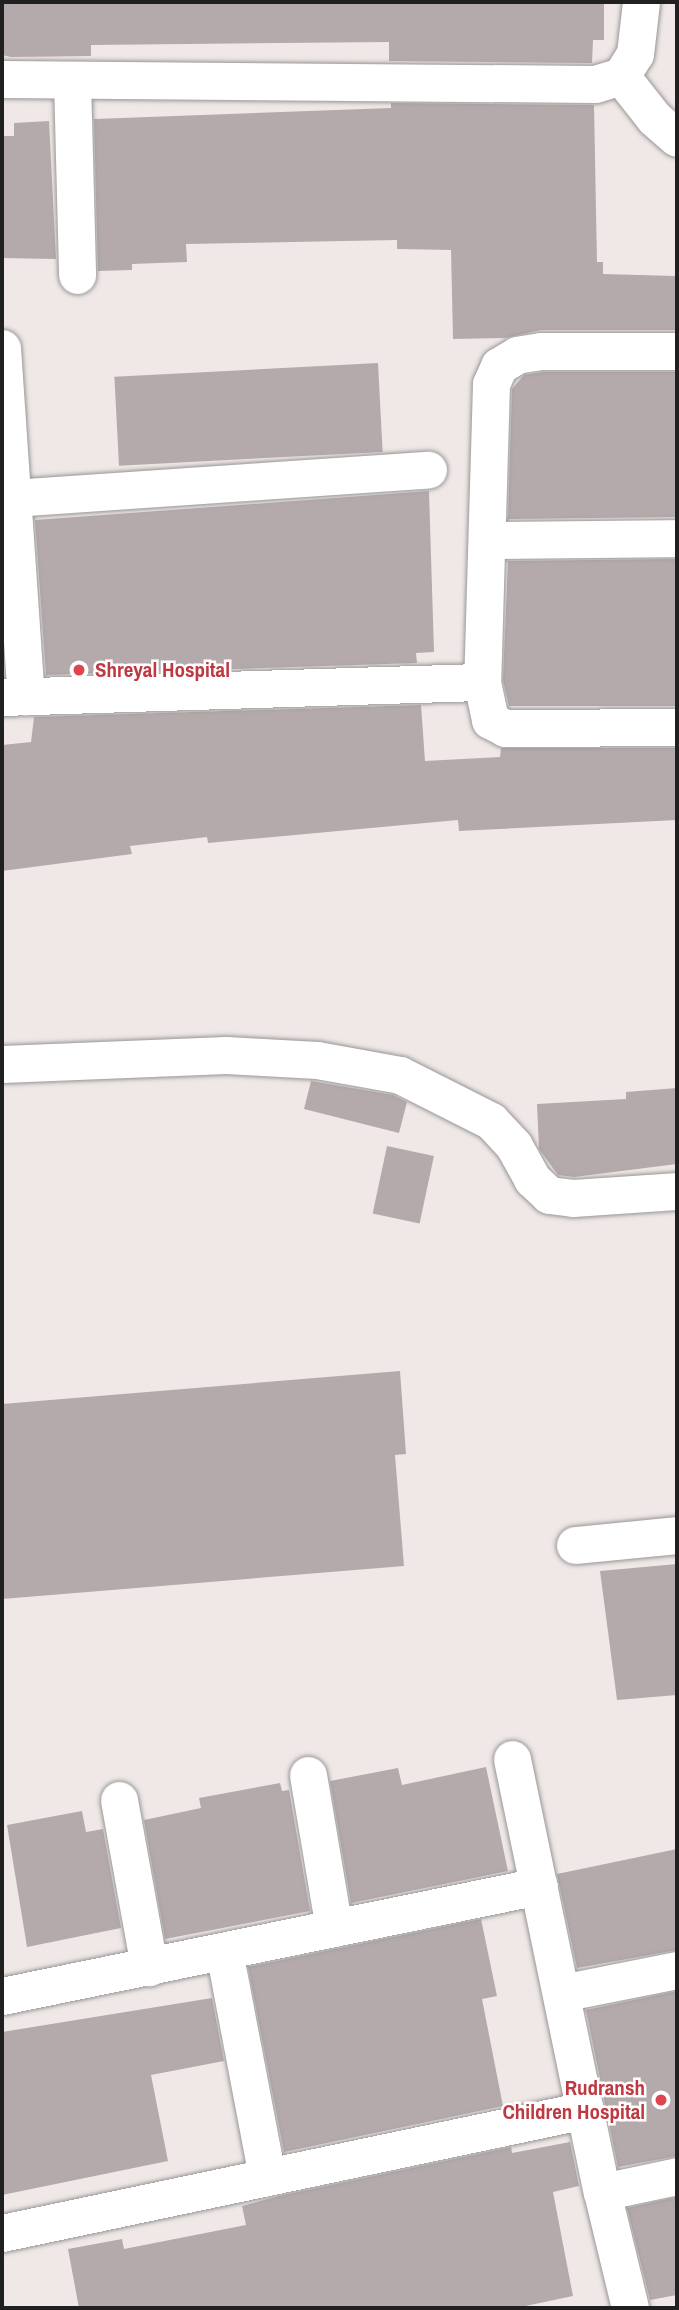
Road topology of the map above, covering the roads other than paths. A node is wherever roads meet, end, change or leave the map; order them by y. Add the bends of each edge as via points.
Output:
1 (641, 2) edge
2 (621, 76) junction
3 (2, 79) edge
4 (72, 80) junction
5 (677, 138) edge
6 (77, 275) dead end
7 (2, 348) edge
8 (677, 351) edge
9 (428, 470) dead end
10 (12, 498) junction
11 (677, 538) edge
12 (489, 540) junction
13 (482, 682) junction
14 (14, 696) edge
15 (677, 727) edge
16 (2, 1064) edge
17 (677, 1191) edge
18 (677, 1535) edge
19 (575, 1545) dead end
20 (512, 1759) dead end
21 (308, 1775) dead end
22 (119, 1800) dead end
23 (538, 1886) junction
24 (334, 1928) junction
25 (224, 1951) junction
26 (149, 1966) junction
27 (677, 1970) edge
28 (561, 1993) junction
29 (2, 1997) edge
30 (585, 2110) junction
31 (677, 2176) edge
32 (267, 2177) junction
33 (602, 2192) junction
34 (2, 2233) edge
35 (630, 2308) edge

1 - 2 street via 635,54
2 - 4 street via 595,85
2 - 5 street via 654,118
3 - 4 street
4 - 6 street
7 - 10 street
8 - 12 street via 541,351 517,355 499,366 491,384
9 - 10 street
10 - 14 street
11 - 12 street
12 - 13 street
13 - 14 street
13 - 15 street via 490,720 505,728
16 - 17 street via 226,1055 317,1060 400,1075 491,1121 513,1146 532,1179 549,1195 573,1198
18 - 19 street
20 - 23 street
21 - 24 street
22 - 26 street
23 - 24 street
23 - 28 street
24 - 25 street
25 - 26 street
25 - 32 street
26 - 29 street
27 - 28 street
28 - 30 street
30 - 32 street
30 - 33 street
31 - 33 street
32 - 34 street
33 - 35 street

